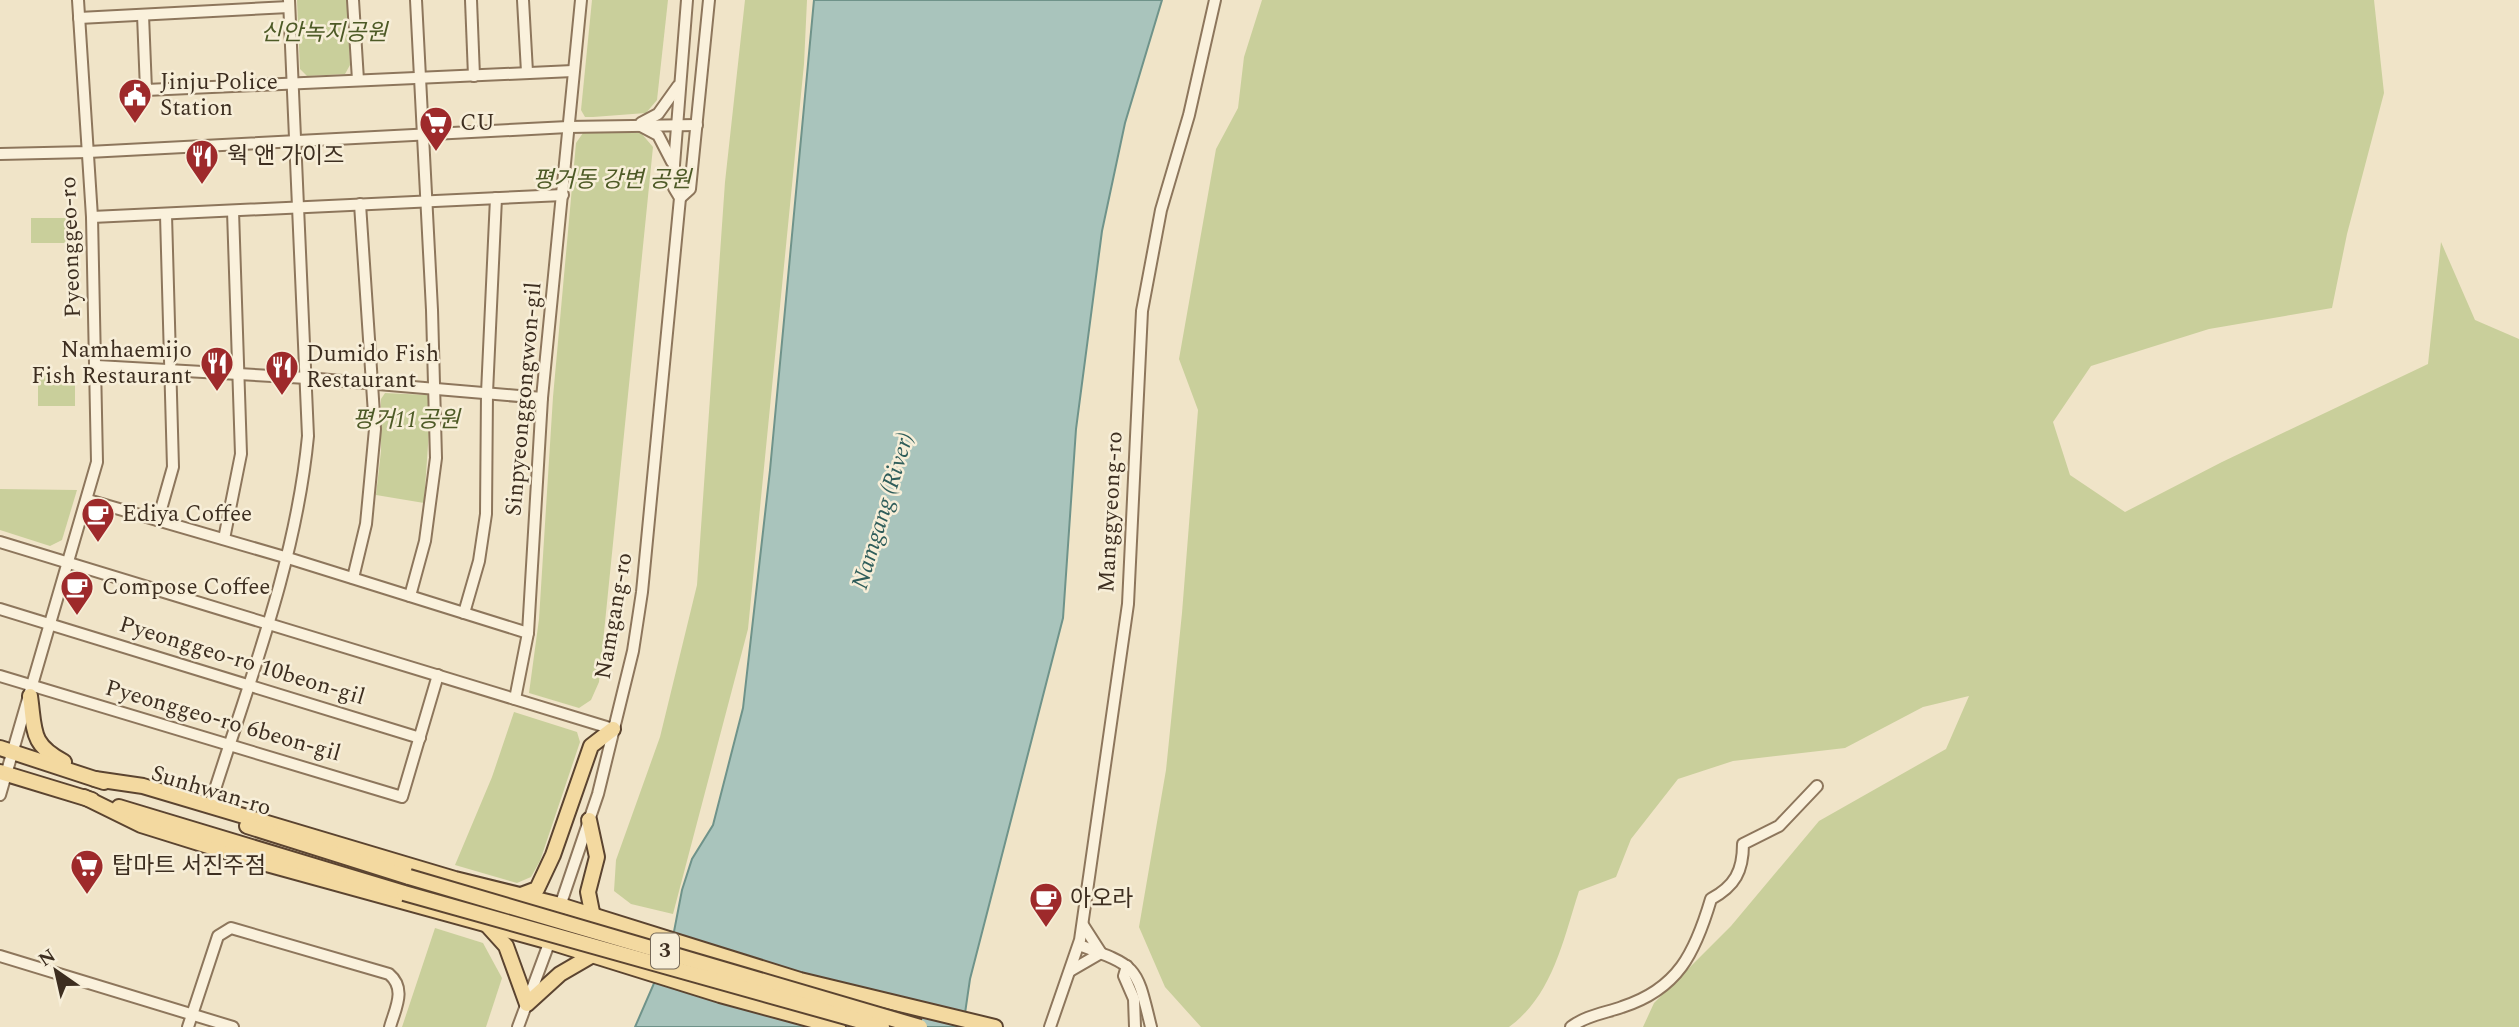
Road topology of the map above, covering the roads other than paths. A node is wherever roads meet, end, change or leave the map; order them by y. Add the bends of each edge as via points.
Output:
1 (78, 0) edge
2 (353, 0) edge
3 (416, 0) edge
4 (471, 0) edge
5 (523, 0) edge
6 (581, 0) edge
7 (687, 0) edge
8 (709, 0) edge
9 (1215, 0) edge
10 (289, 4) edge
11 (143, 15) junction
12 (79, 18) junction
13 (573, 71) junction
14 (527, 72) junction
15 (474, 76) junction
16 (419, 77) junction
17 (358, 80) junction
18 (293, 83) junction
19 (679, 84) junction
20 (677, 124) junction
21 (638, 125) junction
22 (697, 125) junction
23 (568, 127) junction
24 (422, 134) junction
25 (297, 139) junction
26 (88, 152) junction
27 (0, 154) edge
28 (674, 165) junction
29 (563, 195) junction
30 (496, 198) junction
31 (680, 198) junction
32 (425, 201) junction
33 (360, 204) junction
34 (299, 207) junction
35 (233, 211) junction
36 (166, 215) junction
37 (92, 217) junction
38 (97, 366) junction
39 (172, 370) junction
40 (237, 374) junction
41 (306, 378) junction
42 (373, 384) junction
43 (436, 389) junction
44 (487, 393) junction
45 (542, 398) junction
46 (88, 500) junction
47 (158, 520) junction
48 (224, 539) junction
49 (0, 542) edge
50 (288, 558) junction
51 (69, 563) junction
52 (353, 578) junction
53 (410, 596) junction
54 (0, 609) edge
55 (464, 613) junction
56 (267, 623) junction
57 (51, 624) junction
58 (528, 633) junction
59 (438, 675) junction
60 (0, 676) edge
61 (248, 684) junction
62 (31, 691) junction
63 (515, 699) junction
64 (613, 729) junction
65 (420, 738) junction
66 (229, 744) junction
67 (6, 750) edge
68 (3, 773) edge
69 (89, 777) junction
70 (1817, 786) dead end
71 (0, 795) edge
72 (84, 797) junction
73 (210, 805) junction
74 (589, 820) junction
75 (520, 895) junction
76 (560, 905) junction
77 (593, 916) junction
78 (486, 925) junction
79 (1083, 925) junction
80 (550, 942) junction
81 (1079, 945) junction
82 (1101, 953) junction
83 (0, 956) edge
84 (590, 956) junction
85 (1126, 966) junction
86 (1070, 971) junction
87 (527, 1004) junction
88 (192, 1015) junction
89 (188, 1027) edge
90 (233, 1027) edge
91 (390, 1027) edge
92 (518, 1027) edge
93 (838, 1027) edge
94 (882, 1027) edge
95 (920, 1027) edge
96 (995, 1027) edge
97 (1050, 1027) edge
98 (1135, 1027) edge
99 (1151, 1027) edge
100 (1571, 1027) edge

1 - 12 street, Pyeonggeo-ro
2 - 17 street
3 - 16 street
4 - 15 street
5 - 14 street
6 - 13 street, Sinpyeonggongwon-gil
7 - 19 street, Namgang-ro
8 - 22 street, Namgang-ro
9 - 79 street, Manggyeong-ro via 1189,115 1161,209 1142,311 1128,604
10 - 11 street
10 - 18 street
11 - 12 street
11 - 18 street via 146,90
12 - 26 street, Pyeonggeo-ro
13 - 14 street
13 - 23 street, Sinpyeonggongwon-gil
14 - 15 street
15 - 16 street
16 - 17 street
16 - 24 street
17 - 18 street
18 - 25 street
19 - 20 street, Namgang-ro
19 - 21 street via 658,114
20 - 21 street
20 - 22 street
20 - 28 street, Namgang-ro
21 - 23 street
21 - 28 street via 658,135
22 - 31 street, Namgang-ro via 690,189
23 - 24 street
23 - 29 street, Sinpyeonggongwon-gil
24 - 25 street
24 - 32 street
25 - 26 street
25 - 34 street
26 - 27 street
26 - 37 street, Pyeonggeo-ro
28 - 31 street, Namgang-ro via 674,188
29 - 30 street
29 - 45 street, Sinpyeonggongwon-gil
30 - 32 street
30 - 44 street
31 - 64 street, Namgang-ro via 642,592
32 - 33 street
32 - 43 street
33 - 34 street
33 - 42 street
34 - 35 street
34 - 41 street
35 - 36 street
35 - 40 street
36 - 37 street
36 - 39 street
37 - 38 street, Pyeonggeo-ro
38 - 39 street
38 - 46 street, Pyeonggeo-ro via 97,462
39 - 40 street
39 - 47 street via 173,467
40 - 41 street
40 - 48 street via 241,454
41 - 42 street
41 - 50 street via 304,483
42 - 43 street
42 - 52 street via 372,476
43 - 44 street
43 - 53 street via 432,490 425,541
44 - 45 street
44 - 55 street via 486,514
45 - 58 street, Sinpyeonggongwon-gil
46 - 47 street
46 - 51 street, Pyeonggeo-ro
47 - 48 street
48 - 50 street
49 - 51 street
50 - 52 street
50 - 56 street
51 - 56 street
51 - 57 street, Pyeonggeo-ro
52 - 53 street
53 - 55 street
54 - 57 street, Pyeonggeo-ro 10beon-gil
55 - 58 street
56 - 59 street
56 - 61 street
57 - 61 street, Pyeonggeo-ro 10beon-gil
57 - 62 street, Pyeonggeo-ro
58 - 63 street, Sinpyeonggongwon-gil
59 - 63 street
59 - 65 street
60 - 62 street, Pyeonggeo-ro 6beon-gil
61 - 65 street, Pyeonggeo-ro 10beon-gil
61 - 66 street
62 - 66 street, Pyeonggeo-ro 6beon-gil
62 - 67 street, Pyeonggeo-ro
62 - 69 main road via 38,743
63 - 64 street
64 - 74 street, Namgang-ro
64 - 75 main road via 591,746 537,889
65 - 66 street, Pyeonggeo-ro 6beon-gil via 402,797
66 - 73 street
67 - 68 street, Pyeonggeo-ro
67 - 69 main road, Sunhwan-ro / 3
68 - 71 street, Pyeonggeo-ro
68 - 72 main road, Sunhwan-ro / 3
69 - 73 main road
69 - 95 main road, Sunhwan-ro / 3, bridge via 409,877
70 - 100 street via 1779,826 1743,844 1743,864 1730,888 1712,899 1683,967 1664,988
72 - 78 main road via 153,829
72 - 94 main road, Sunhwan-ro / 3, bridge via 404,893
73 - 75 main road
74 - 76 street, Namgang-ro
74 - 77 main road via 597,856 588,892
75 - 76 main road
76 - 77 main road
76 - 80 street, Namgang-ro
77 - 96 main road via 800,980
78 - 80 main road
78 - 87 main road via 506,946
79 - 81 street, Manggyeong-ro
79 - 82 street
80 - 84 main road
80 - 87 street, Namgang-ro
81 - 82 street
81 - 86 street, Manggyeong-ro
82 - 85 street
82 - 86 street
83 - 88 street
84 - 87 main road via 560,974
84 - 93 main road
85 - 98 street
85 - 99 street via 1136,972
86 - 97 street, Manggyeong-ro
87 - 92 street, Namgang-ro
88 - 89 street
88 - 90 street
88 - 91 street via 218,936 238,928 390,974 399,987 399,997

